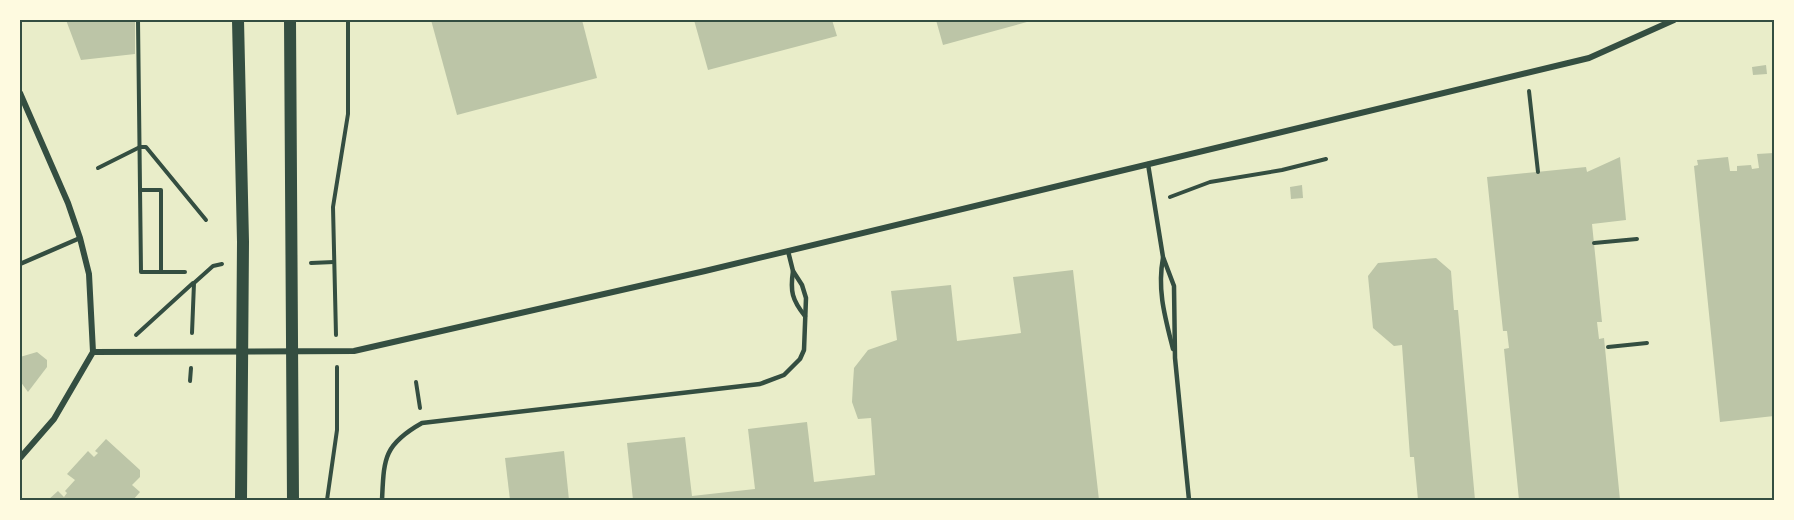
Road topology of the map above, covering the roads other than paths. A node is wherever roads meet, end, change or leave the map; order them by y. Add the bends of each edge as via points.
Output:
1 (237, 20) edge
2 (290, 20) edge
3 (1674, 20) edge
4 (20, 93) edge
5 (1148, 164) junction
6 (80, 238) junction
7 (788, 251) junction
8 (1163, 257) junction
9 (20, 264) edge
10 (793, 271) junction
11 (805, 316) junction
12 (242, 350) junction
13 (93, 352) junction
14 (294, 353) junction
15 (1175, 358) junction
16 (20, 458) edge
17 (240, 501) edge
18 (293, 501) edge
19 (382, 501) edge
20 (1189, 501) edge

1 - 12 main road
2 - 14 main road
3 - 5 street via 1589,58
4 - 6 street
5 - 7 street
5 - 8 lane
6 - 9 lane
6 - 13 street via 89,274
7 - 10 lane
7 - 14 street via 354,351
8 - 15 lane via 1161,301
8 - 15 lane via 1174,286
10 - 11 lane via 804,290
10 - 11 lane via 793,301
11 - 19 lane via 807,338 800,359 773,381 422,423 388,450
12 - 13 street
12 - 14 street
12 - 17 main road
13 - 16 street via 54,419
14 - 18 main road
15 - 20 lane

